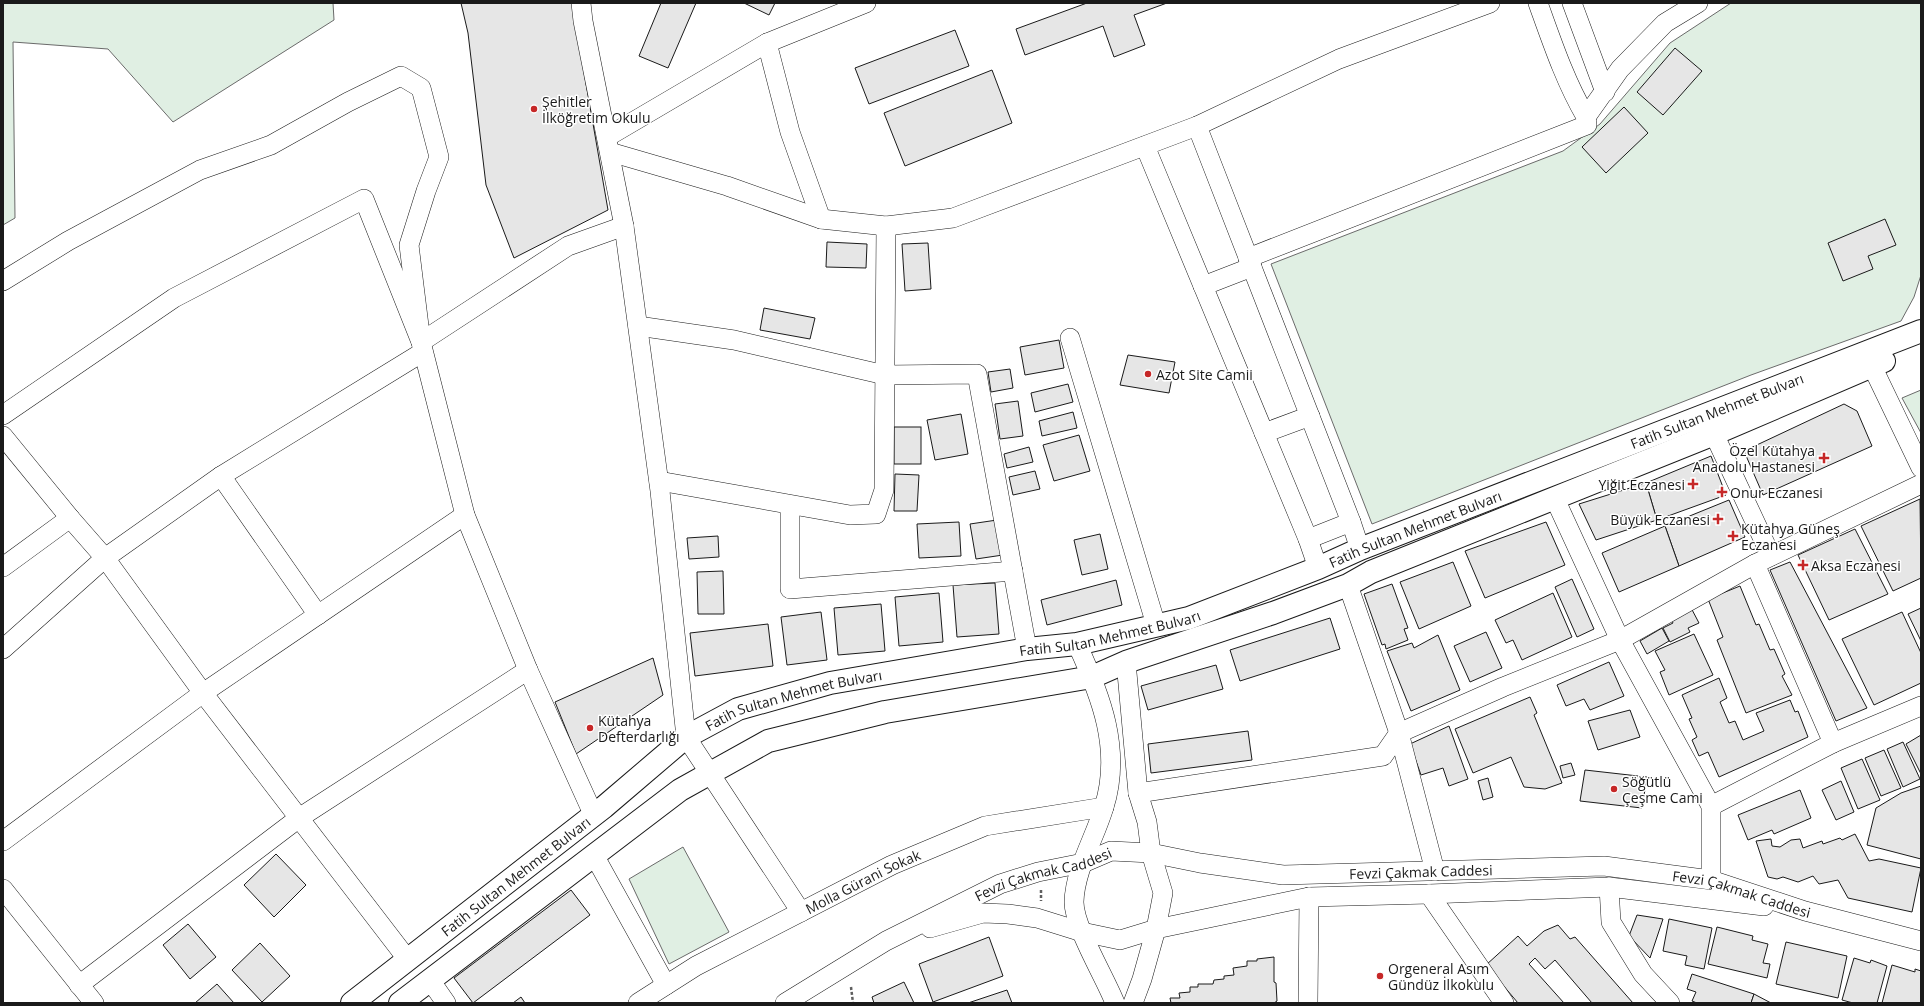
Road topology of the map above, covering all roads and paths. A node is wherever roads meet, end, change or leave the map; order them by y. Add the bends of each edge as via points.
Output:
1 (581, 3) edge
2 (866, 3) edge
3 (1490, 3) edge
4 (1538, 3) edge
5 (1572, 3) edge
6 (1698, 3) edge
7 (767, 43) junction
8 (1605, 92) junction
9 (1586, 117) junction
10 (1196, 126) junction
11 (609, 145) junction
12 (1145, 146) junction
13 (821, 219) junction
14 (624, 226) junction
15 (886, 226) junction
16 (1250, 262) junction
17 (3, 281) edge
18 (1203, 286) junction
19 (638, 326) junction
20 (1921, 331) edge
21 (1070, 338) dead end
22 (422, 347) junction
23 (1921, 347) edge
24 (1872, 366) junction
25 (885, 375) junction
26 (3, 415) edge
27 (1310, 416) junction
28 (1264, 433) junction
29 (1714, 434) junction
30 (3, 436) edge
31 (1921, 468) edge
32 (221, 476) junction
33 (659, 481) junction
34 (1921, 484) edge
35 (1555, 499) junction
36 (790, 505) junction
37 (464, 515) junction
38 (70, 518) junction
39 (1351, 522) junction
40 (1308, 539) junction
41 (1360, 549) junction
42 (105, 558) junction
43 (1763, 560) junction
44 (3, 567) edge
45 (1318, 568) junction
46 (1013, 571) junction
47 (1371, 572) junction
48 (1348, 585) junction
49 (1326, 592) junction
50 (318, 615) junction
51 (1156, 625) junction
52 (1620, 640) junction
53 (1077, 644) junction
54 (3, 649) edge
55 (1027, 649) junction
56 (1126, 662) junction
57 (528, 670) junction
58 (1092, 677) junction
59 (203, 693) junction
60 (1921, 706) edge
61 (1399, 733) junction
62 (686, 737) junction
63 (1833, 743) junction
64 (710, 773) junction
65 (1138, 793) junction
66 (1711, 806) junction
67 (1104, 807) junction
68 (594, 816) junction
69 (299, 818) junction
70 (3, 841) edge
71 (1151, 853) junction
72 (594, 855) junction
73 (1083, 863) junction
74 (1435, 871) junction
75 (1711, 880) junction
76 (1041, 886) dead end
77 (1609, 887) junction
78 (3, 889) edge
79 (1429, 894) junction
80 (1309, 897) junction
81 (1041, 906) dead end
82 (1805, 911) junction
83 (801, 912) junction
84 (1156, 929) junction
85 (1082, 932) junction
86 (1920, 935) edge
87 (886, 940) junction
88 (408, 960) junction
89 (430, 980) junction
90 (79, 985) junction
91 (666, 985) junction
92 (851, 987) dead end
93 (94, 1003) edge
94 (352, 1003) edge
95 (400, 1003) edge
96 (446, 1003) edge
97 (638, 1003) edge
98 (785, 1003) edge
99 (853, 1003) edge
100 (1115, 1003) edge
101 (1133, 1003) edge
102 (1308, 1003) edge
103 (1504, 1003) edge
104 (1670, 1003) edge

1 - 11 street
2 - 7 street
3 - 10 street via 1339,59
4 - 9 street via 1572,93
5 - 8 street
6 - 8 street via 1665,23 1620,69
7 - 11 street
7 - 13 street via 790,132
8 - 9 street
9 - 16 street via 1587,125
10 - 12 street
10 - 16 street
11 - 13 street
11 - 14 street
12 - 15 street via 953,218
12 - 18 street
13 - 15 street
14 - 19 street
14 - 22 street via 568,246
15 - 25 street
16 - 18 street
16 - 27 street
17 - 22 street via 68,241 200,170 271,145 401,76 421,88 439,157 409,245
18 - 28 street
19 - 25 street via 734,340
19 - 33 street
20 - 41 main road, Fatih Sultan Mehmet Bulvarı
21 - 51 street
22 - 26 street via 364,199 174,298
22 - 32 street
22 - 37 street
23 - 24 main road, Fatih Sultan Mehmet Bulvarı
24 - 29 main road, Fatih Sultan Mehmet Bulvarı
24 - 31 street
25 - 36 street via 884,490 876,514 850,515
25 - 46 street via 977,374
27 - 28 street
27 - 39 street
28 - 40 street
29 - 35 main road, Fatih Sultan Mehmet Bulvarı
29 - 43 street
30 - 38 street
32 - 42 street
32 - 50 street
33 - 36 street
33 - 62 street
34 - 43 street
35 - 47 main road, Fatih Sultan Mehmet Bulvarı
35 - 52 street
36 - 46 street via 790,589
37 - 50 street
37 - 57 street
38 - 42 street
38 - 44 street
39 - 40 street
39 - 41 street
40 - 45 street
41 - 45 main road, Fatih Sultan Mehmet Bulvarı
41 - 47 main road
42 - 54 street
42 - 59 street
43 - 52 street
43 - 63 street
45 - 49 main road
45 - 51 main road, Fatih Sultan Mehmet Bulvarı via 1189,618
46 - 55 street
47 - 48 main road, Fatih Sultan Mehmet Bulvarı
48 - 49 main road, Fatih Sultan Mehmet Bulvarı
48 - 61 street
49 - 56 main road, Fatih Sultan Mehmet Bulvarı via 1273,613
50 - 59 street
51 - 53 main road, Fatih Sultan Mehmet Bulvarı
52 - 61 street
52 - 66 street
53 - 55 main road, Fatih Sultan Mehmet Bulvarı
53 - 58 street
55 - 62 main road, Fatih Sultan Mehmet Bulvarı via 830,684 738,709
56 - 58 main road, Fatih Sultan Mehmet Bulvarı
56 - 65 street
57 - 68 street
57 - 69 street
58 - 64 main road, Fatih Sultan Mehmet Bulvarı via 885,712 768,741
58 - 67 street via 1107,721 1112,774
59 - 69 street
59 - 70 street
60 - 63 street
61 - 65 street via 1383,756
61 - 74 street
62 - 64 street
62 - 68 main road, Fatih Sultan Mehmet Bulvarı
63 - 66 street
64 - 72 main road, Fatih Sultan Mehmet Bulvarı via 680,790
64 - 83 street
65 - 71 street via 1148,822
66 - 75 street
67 - 73 street
67 - 83 street, Molla Gürani Sokak via 985,826 892,865
68 - 88 main road, Fatih Sultan Mehmet Bulvarı
69 - 88 street
69 - 90 street
71 - 73 street, Fevzi Çakmak Caddesi via 1111,851
71 - 74 street, Fevzi Çakmak Caddesi via 1200,863 1282,874
71 - 84 street via 1163,893
72 - 89 main road, Fatih Sultan Mehmet Bulvarı
72 - 91 street
73 - 85 street via 1074,903
73 - 87 street, Fevzi Çakmak Caddesi via 1038,872 1000,884
74 - 75 street, Fevzi Çakmak Caddesi via 1604,866
75 - 82 street, Fevzi Çakmak Caddesi
76 - 81 path
77 - 79 street, Fevzi Çakmak Caddesi
77 - 82 street, Fevzi Çakmak Caddesi
77 - 104 street via 1611,922 1643,974
78 - 90 street
79 - 80 street, Fevzi Çakmak Caddesi
79 - 103 street
80 - 84 street, Fevzi Çakmak Caddesi
80 - 102 street
82 - 86 street
83 - 91 street, Molla Gürani Sokak via 696,966
84 - 85 street, Fevzi Çakmak Caddesi via 1120,940
84 - 101 street
85 - 87 street, Fevzi Çakmak Caddesi via 1037,918 983,913
85 - 100 street
87 - 98 street, Fevzi Çakmak Caddesi
88 - 94 main road, Fatih Sultan Mehmet Bulvarı
89 - 95 main road, Fatih Sultan Mehmet Bulvarı
89 - 96 street
90 - 93 street
91 - 97 street, Molla Gürani Sokak
92 - 99 path

